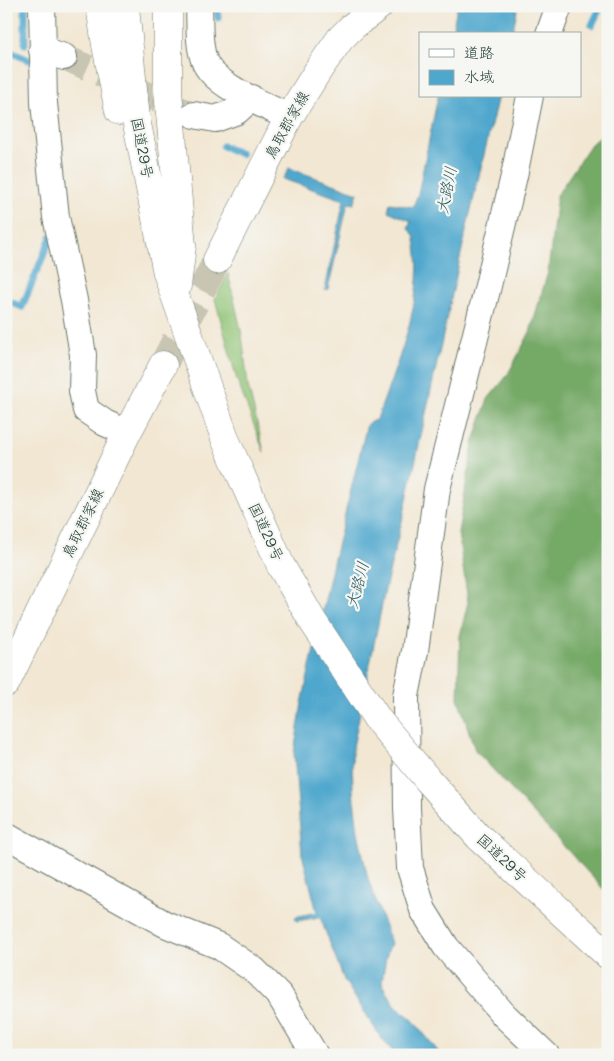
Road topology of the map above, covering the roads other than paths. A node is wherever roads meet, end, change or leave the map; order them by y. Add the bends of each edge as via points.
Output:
1 (42, 6) edge
2 (100, 6) edge
3 (125, 6) edge
4 (168, 6) edge
5 (199, 6) edge
6 (379, 6) edge
7 (559, 6) edge
8 (353, 16) edge
9 (550, 32) edge
10 (251, 98) junction
11 (530, 98) edge
12 (194, 115) tunnel mouth
13 (289, 117) junction
14 (217, 260) tunnel mouth
15 (171, 285) junction
16 (164, 365) tunnel mouth
17 (126, 433) junction
18 (6, 682) edge
19 (6, 835) edge
20 (608, 955) edge
21 (315, 1055) edge
22 (546, 1055) edge

1 - 17 street via 53,53 44,103 56,217 83,355 82,391 86,410
2 - 15 main road via 132,172
3 - 15 main road, 国道29号 via 136,119
4 - 15 main road via 168,91 182,246
5 - 10 street via 200,46 204,62 212,75
6 - 8 main road, 鳥取郡家線
7 - 9 street
8 - 13 main road, 鳥取郡家線
10 - 12 street via 237,111 214,119
10 - 13 street
11 - 22 street via 487,290 436,489 406,696 407,808 410,868 423,910 446,947 498,1008
13 - 14 main road, 鳥取郡家線
15 - 20 main road, 国道29号, bridge via 226,441 282,566 312,620 378,720 428,780 479,837
16 - 17 main road, 鳥取郡家線
17 - 18 main road, 鳥取郡家線
19 - 21 street via 165,924 219,946 254,970 280,996

